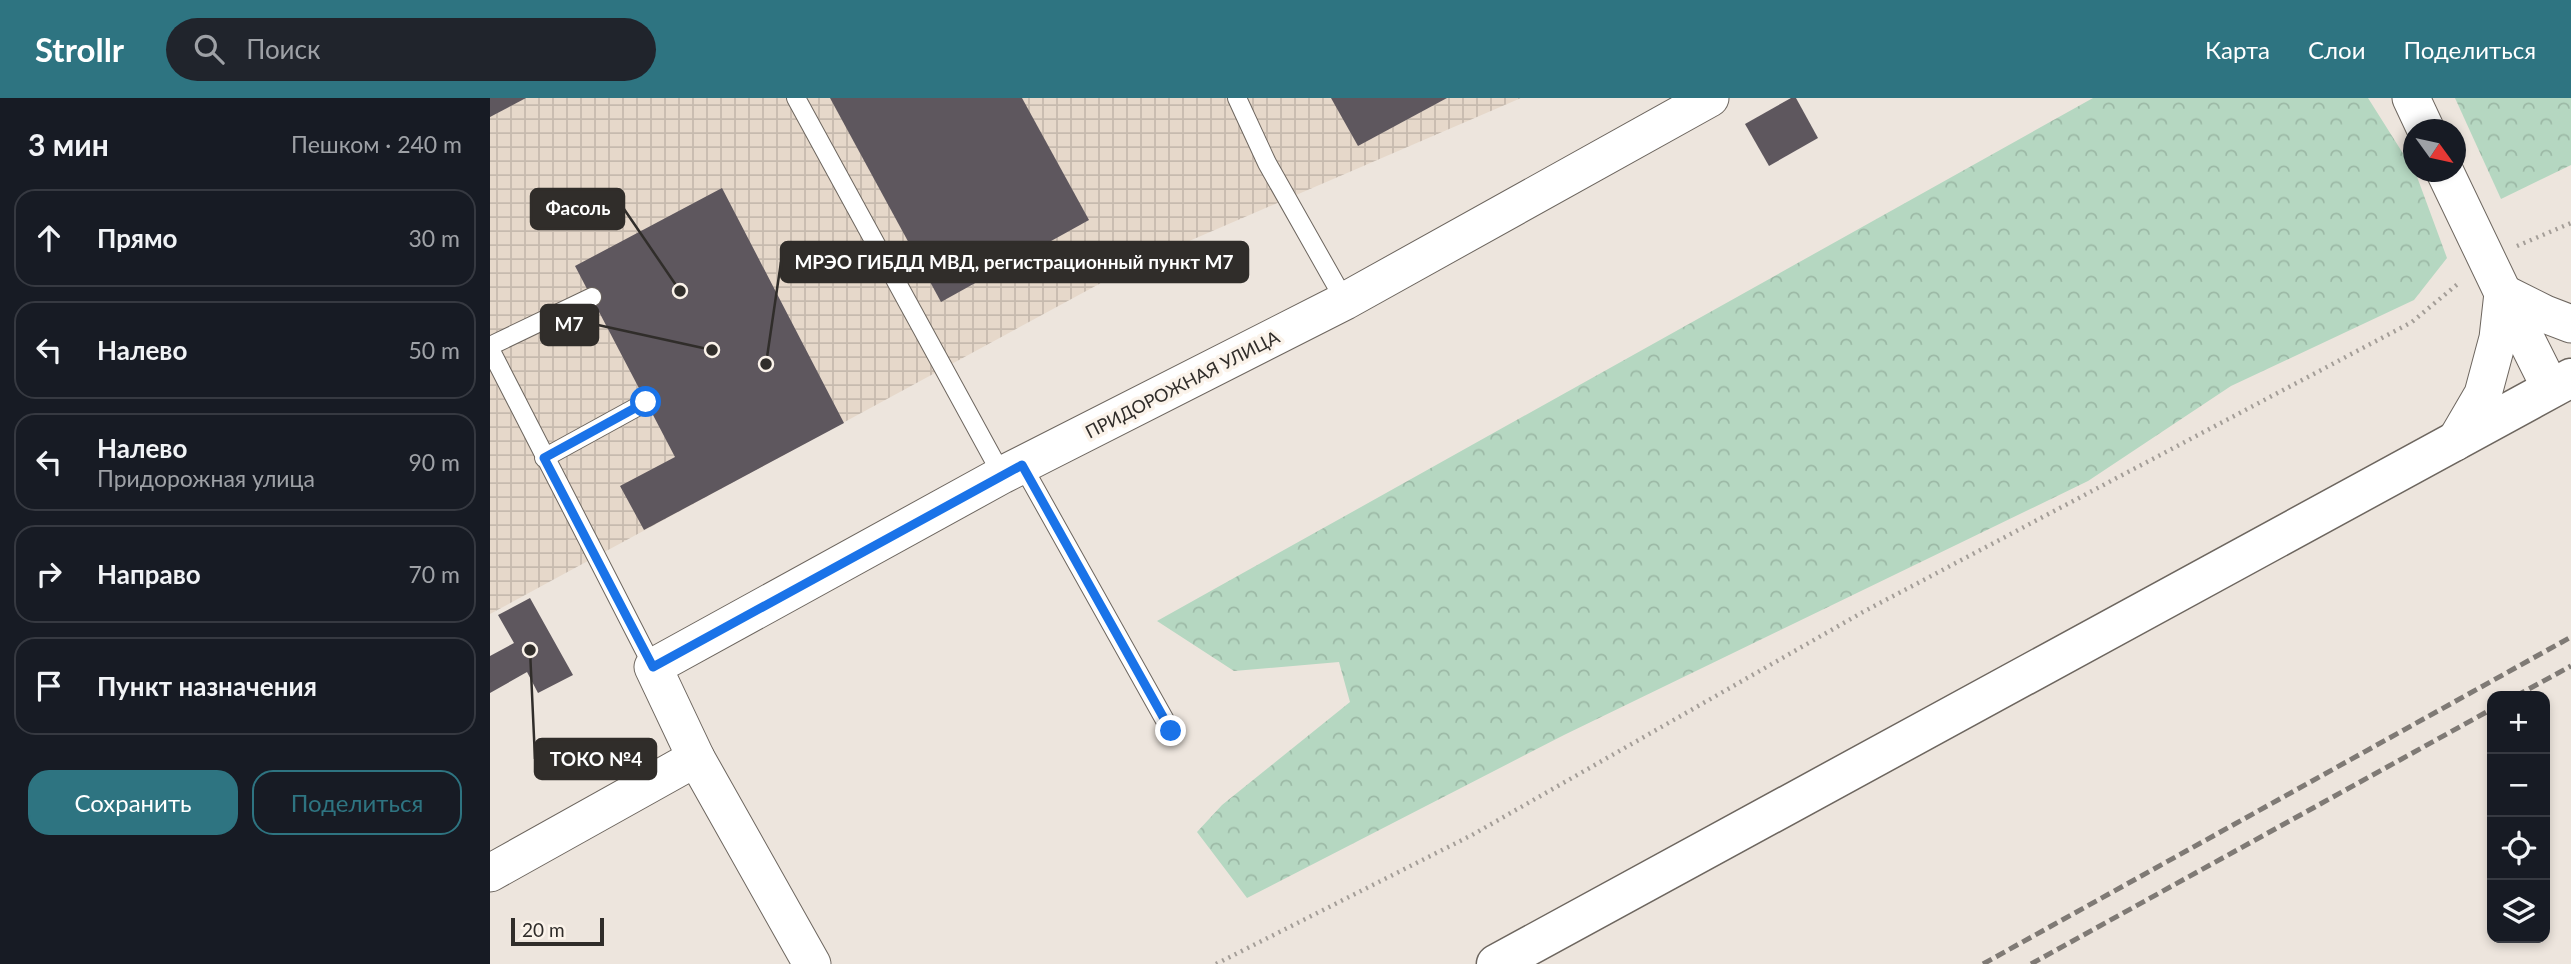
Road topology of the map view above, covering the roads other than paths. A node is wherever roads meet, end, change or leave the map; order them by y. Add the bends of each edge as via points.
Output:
1 (796, 98) edge
2 (1237, 98) edge
3 (1710, 98) edge
4 (2411, 98) edge
5 (2421, 119) edge
6 (2450, 182) edge
7 (2503, 293) junction
8 (592, 297) dead end
9 (1345, 301) junction
10 (2571, 324) edge
11 (490, 348) edge
12 (2561, 383) edge
13 (646, 402) dead end
14 (2455, 442) junction
15 (544, 458) junction
16 (1012, 470) junction
17 (653, 667) junction
18 (1171, 731) dead end
19 (696, 758) junction
20 (490, 873) edge
21 (812, 964) edge
22 (1496, 964) edge

1 - 16 lane
2 - 9 lane via 1267,163
3 - 9 street, ПРИДОРОЖНАЯ УЛИЦА
4 - 5 street
6 - 7 street
7 - 10 street
7 - 12 street
7 - 14 street via 2498,338 2483,394
8 - 11 lane
9 - 16 street, ПРИДОРОЖНАЯ УЛИЦА
11 - 15 lane
12 - 14 highway
13 - 15 lane
14 - 22 highway
15 - 17 lane
16 - 17 street, ПРИДОРОЖНАЯ УЛИЦА
16 - 18 lane
17 - 19 street
19 - 20 street
19 - 21 street

